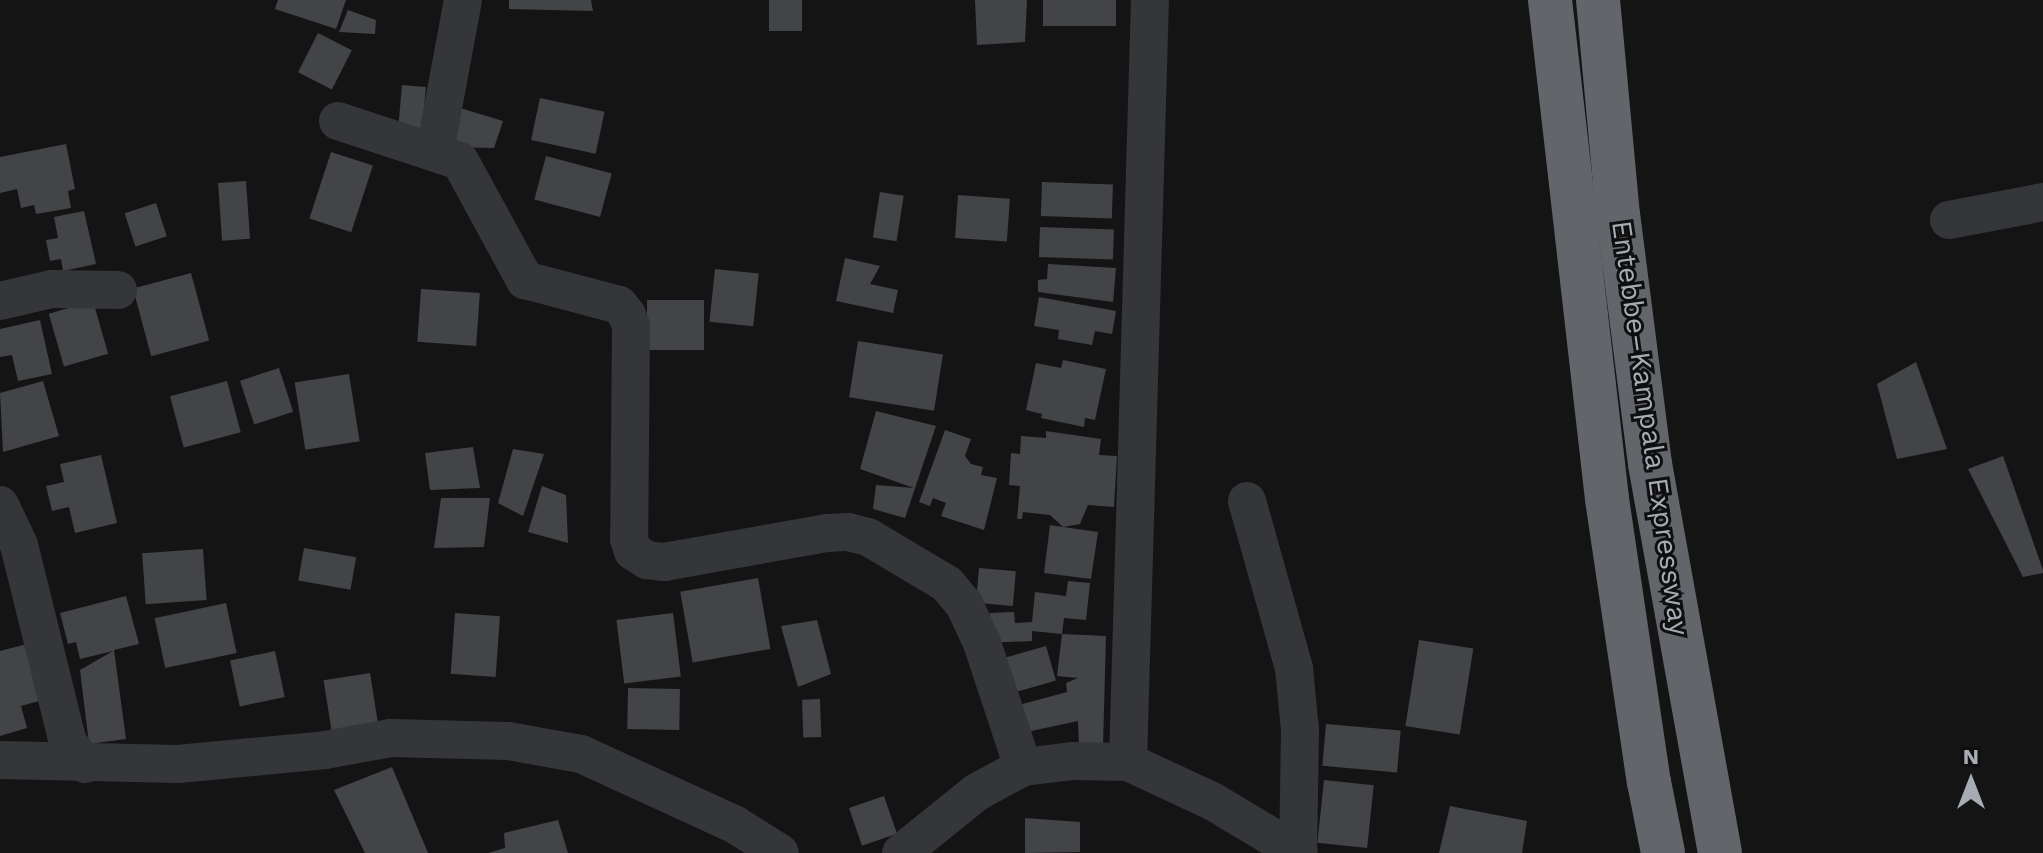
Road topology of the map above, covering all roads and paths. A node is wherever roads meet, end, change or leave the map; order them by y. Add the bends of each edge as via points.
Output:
1 (463, 0) edge
2 (1150, 0) edge
3 (1550, 0) edge
4 (1598, 0) edge
5 (338, 121) dead end
6 (435, 151) junction
7 (2043, 202) edge
8 (1949, 220) dead end
9 (118, 290) dead end
10 (0, 301) edge
11 (1247, 501) dead end
12 (0, 505) edge
13 (0, 760) edge
14 (1128, 762) junction
15 (85, 764) junction
16 (1023, 767) junction
17 (780, 853) edge
18 (901, 853) edge
19 (1298, 853) edge
20 (1663, 853) edge
21 (1720, 853) edge

1 - 6 street
2 - 14 street
3 - 20 highway, Entebbe–Kampala Expressway via 1607,499
4 - 21 highway, Entebbe–Kampala Expressway via 1650,464
5 - 6 street
6 - 16 street via 467,169 525,280 619,305 627,315 633,551 664,562 827,533 868,537 947,584 964,604
7 - 8 street
9 - 10 street via 52,289
11 - 19 street via 1294,668 1300,730
12 - 15 street via 19,545 68,743
13 - 15 street
14 - 16 street
14 - 19 street via 1212,801
15 - 17 street via 233,760 391,738 508,741 581,754 734,824
16 - 18 street via 977,792

